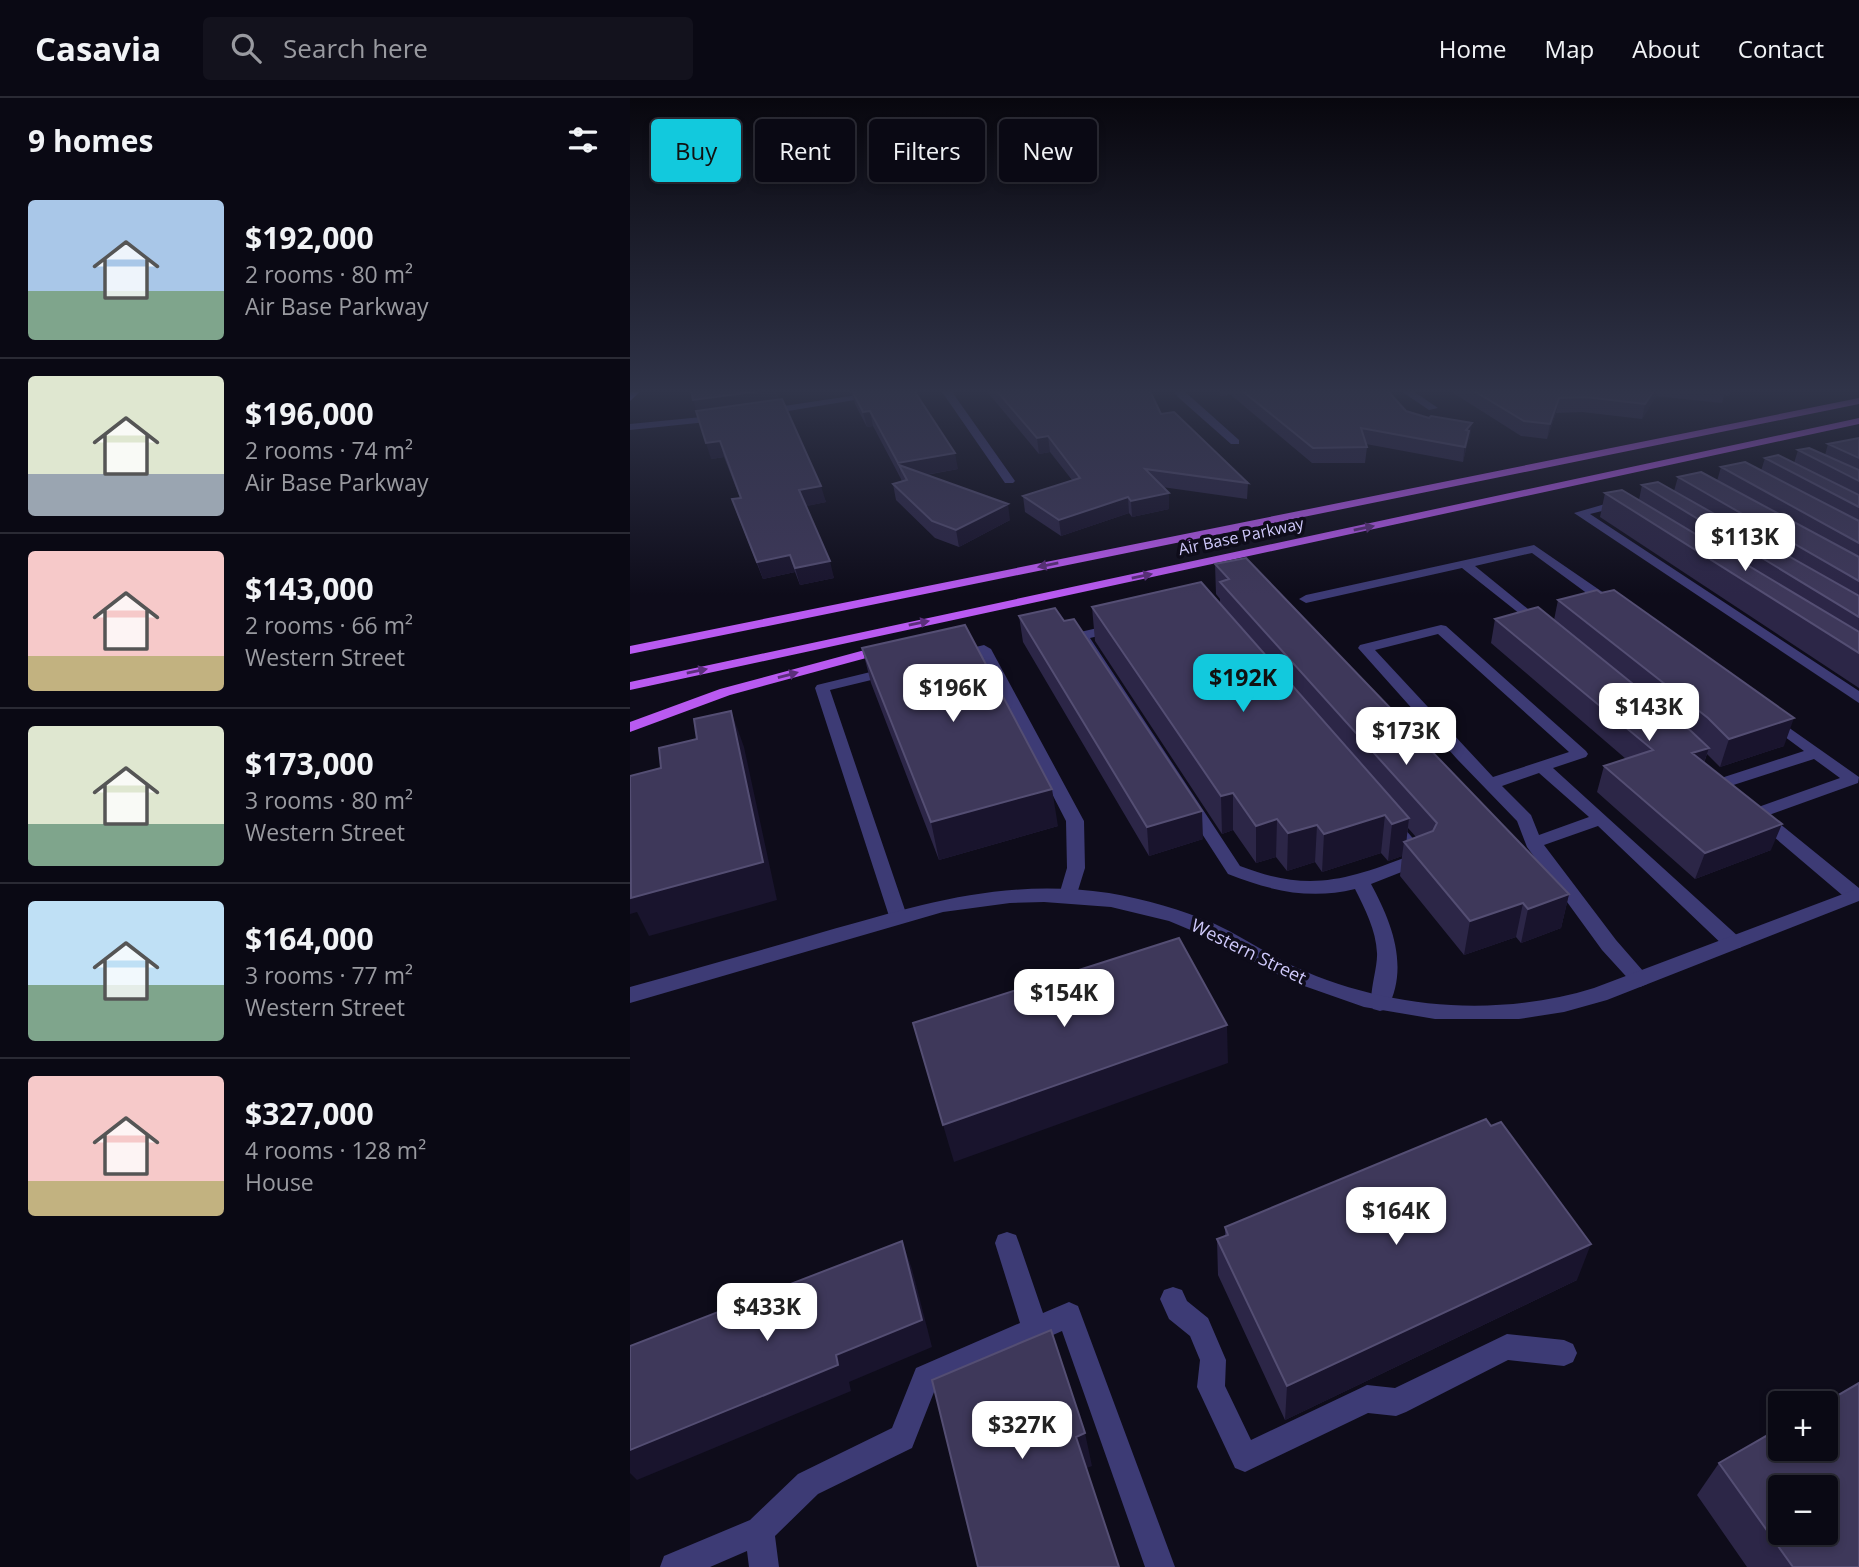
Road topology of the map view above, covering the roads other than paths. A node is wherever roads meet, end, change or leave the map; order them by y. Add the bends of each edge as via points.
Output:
1 (993, 458) edge
2 (1580, 458) edge
3 (1689, 458) edge
4 (1009, 481) dead end
5 (1639, 499) edge
6 (1465, 564) junction
7 (1093, 586) junction
8 (1306, 599) dead end
9 (1624, 614) edge
10 (1551, 635) edge
11 (928, 637) edge
12 (901, 645) edge
13 (630, 650) edge
14 (943, 659) edge
15 (903, 669) edge
16 (630, 686) edge
17 (1859, 698) edge
18 (1759, 712) edge
19 (630, 727) edge
20 (1815, 752) junction
21 (1541, 766) junction
22 (1491, 784) junction
23 (1747, 806) junction
24 (1601, 819) junction
25 (1533, 843) junction
26 (1360, 880) junction
27 (1857, 894) edge
28 (1068, 895) junction
29 (898, 916) junction
30 (1733, 943) junction
31 (1640, 979) junction
32 (630, 995) edge
33 (1380, 1003) junction
34 (1007, 1243) dead end
35 (1173, 1299) dead end
36 (1035, 1329) junction
37 (1564, 1353) dead end
38 (760, 1530) junction
39 (675, 1567) edge
40 (764, 1567) edge
41 (1160, 1567) edge

1 - 4 street
2 -> 13 main road, Air Base Parkway
7 -> 3 main road, Air Base Parkway
5 - 17 street via 1621,508 1580,513
6 - 8 street
6 - 9 street via 1535,549
6 - 10 street
7 - 11 main road
16 -> 7 main road, Air Base Parkway
19 -> 12 main road via 725,692
14 - 28 street via 984,649 1075,821 1076,868
15 - 29 street via 822,688
18 - 20 street
20 - 23 street via 1717,780
20 - 23 street via 1852,779
21 - 22 street
21 - 22 street via 1580,754 1441,629 1365,648
21 - 24 street
22 - 25 street via 1525,819
23 - 27 street
24 - 25 street
24 - 30 street
25 - 31 street
26 - 26 street via 1421,858 1205,607 1081,636 1234,870 1268,883 1313,889
26 - 33 street via 1388,942 1388,969
27 - 30 street, Western Street
28 - 29 street, Western Street via 987,897
28 - 33 street, Western Street via 1165,912 1208,929 1296,976
29 - 32 street, Western Street
30 - 31 street, Western Street
31 - 33 street, Western Street via 1594,997 1545,1008 1433,1011
34 - 36 street
35 - 37 street via 1178,1310 1199,1327 1213,1360 1211,1387 1245,1458 1367,1399 1396,1402 1507,1347
36 - 38 street via 926,1378 902,1438 808,1484
36 - 41 street via 1069,1315
38 - 39 street
38 - 40 street

